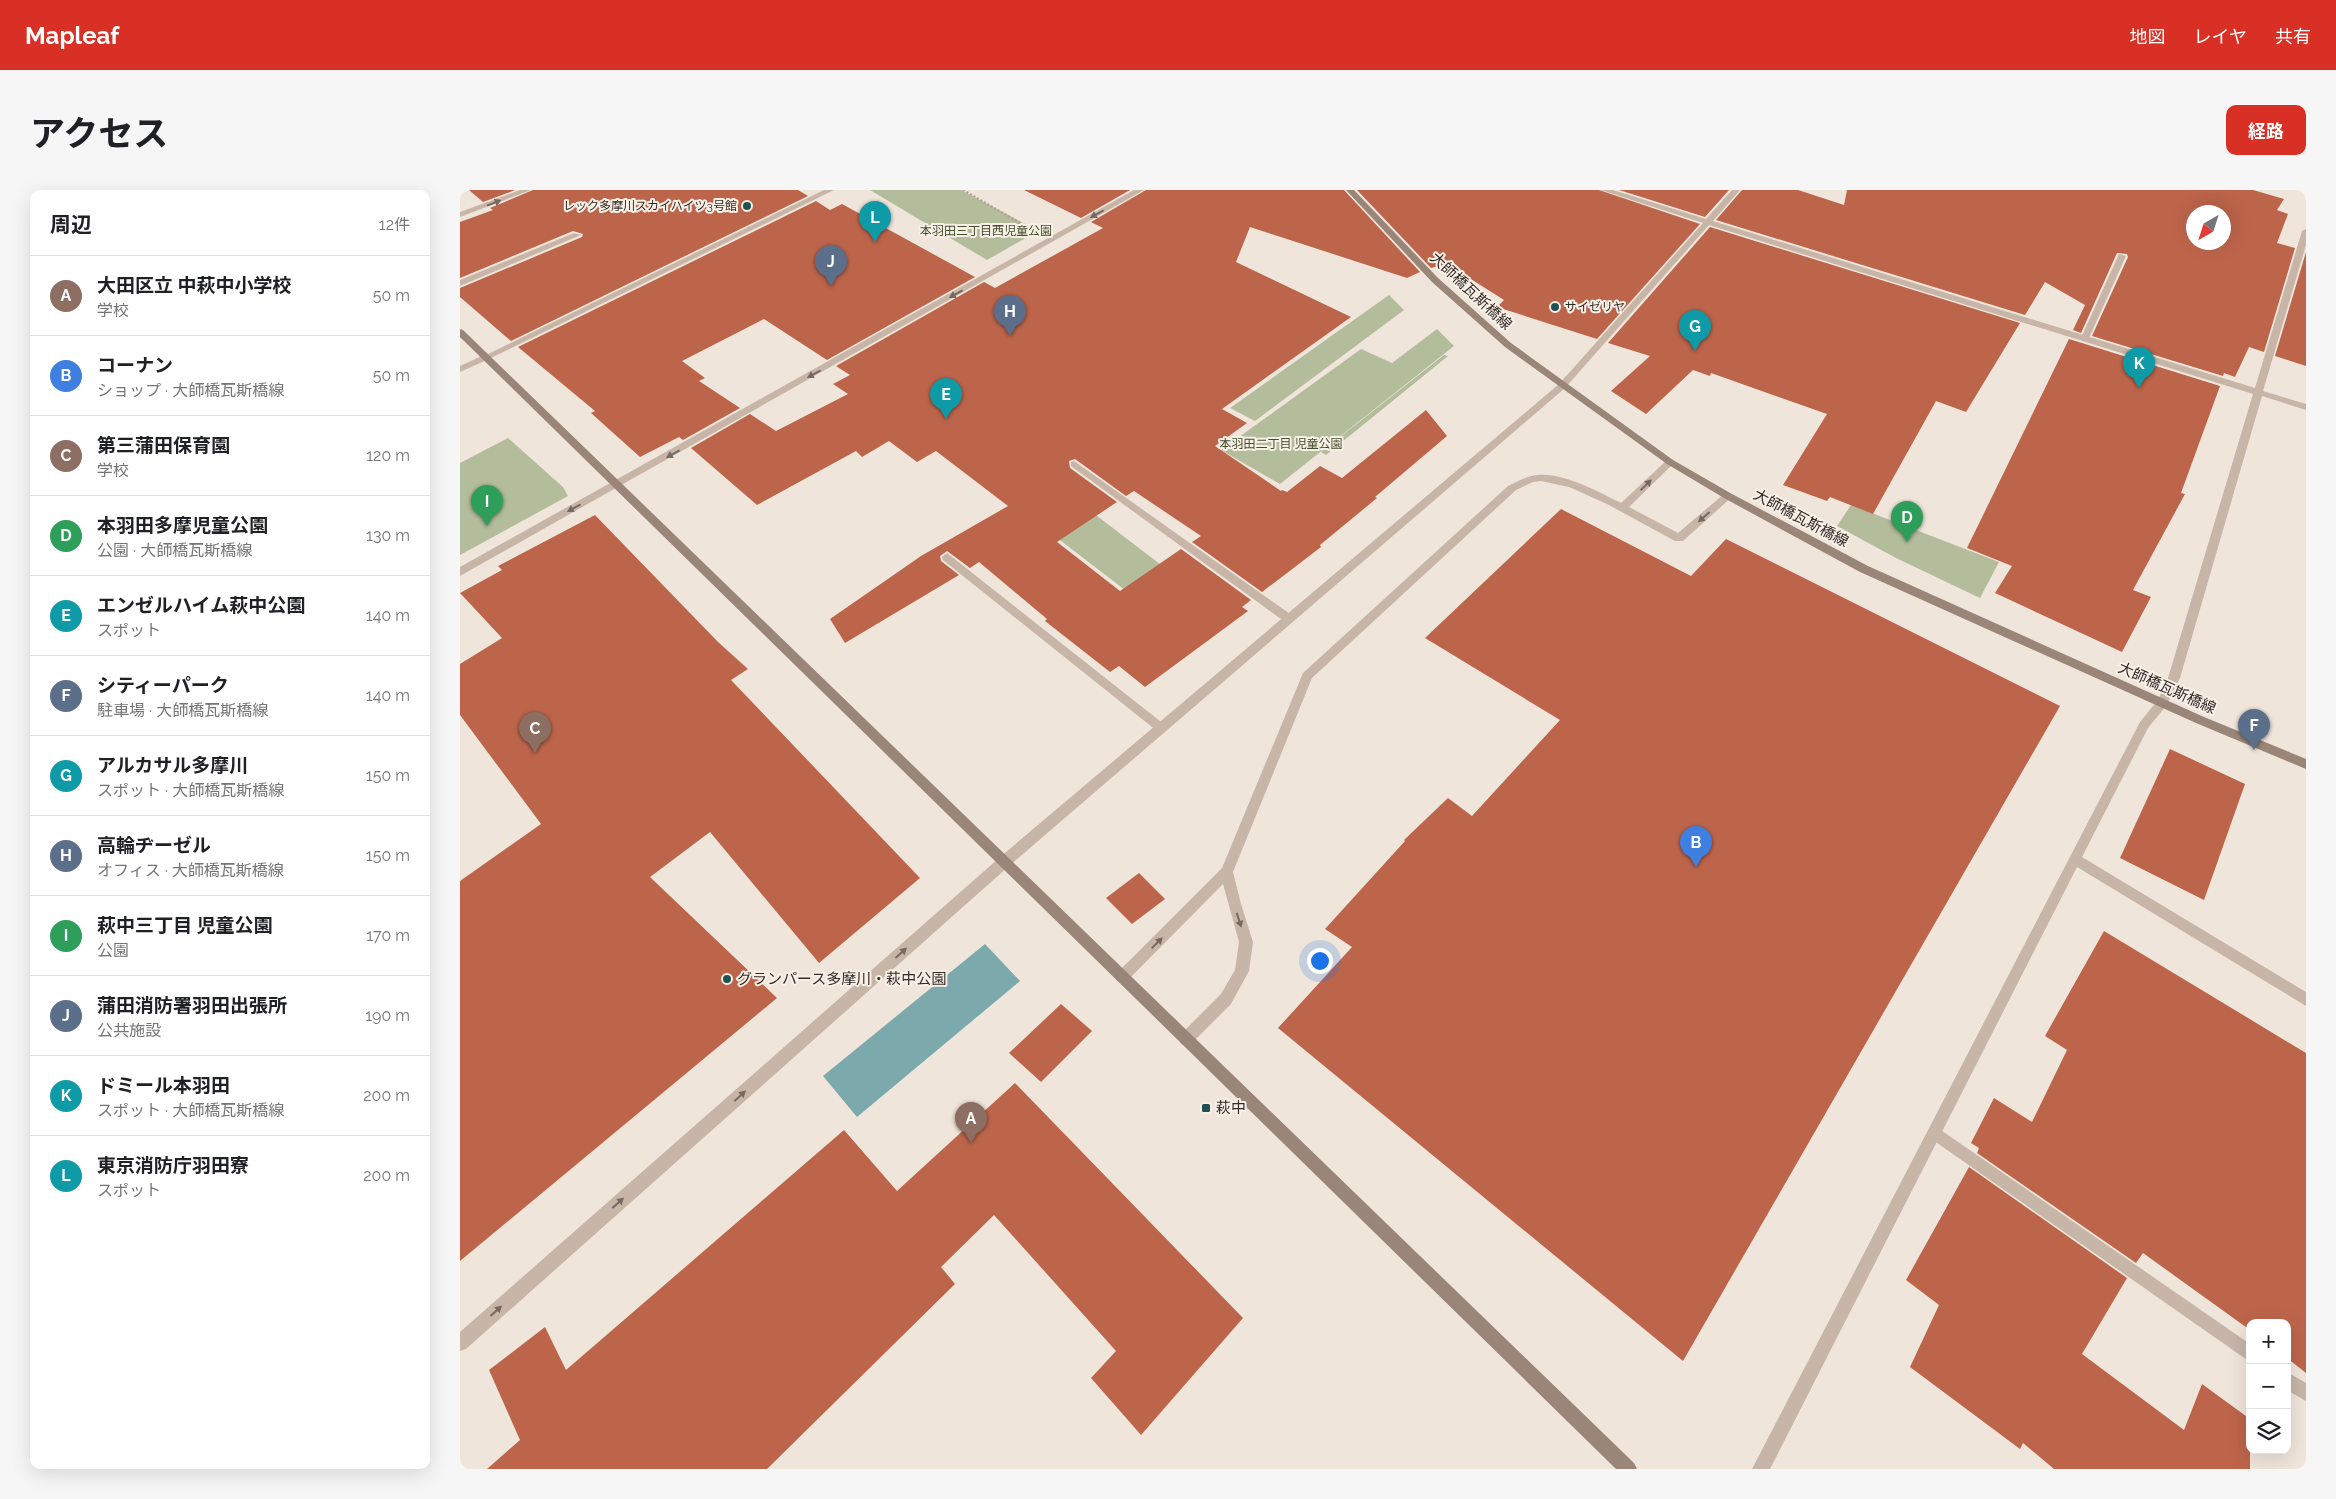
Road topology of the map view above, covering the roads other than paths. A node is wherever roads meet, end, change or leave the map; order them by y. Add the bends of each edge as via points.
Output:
1 (527, 190) edge
2 (830, 190) edge
3 (1140, 190) edge
4 (1350, 190) edge
5 (1605, 190) edge
6 (1736, 190) edge
7 (460, 215) edge
8 (1708, 221) junction
9 (2306, 231) edge
10 (578, 235) dead end
11 (2122, 256) dead end
12 (460, 283) edge
13 (460, 332) edge
14 (2085, 338) junction
15 (486, 357) junction
16 (460, 369) edge
17 (1562, 386) junction
18 (2258, 392) junction
19 (2306, 407) edge
20 (1670, 462) junction
21 (1074, 464) dead end
22 (617, 485) junction
23 (1728, 496) junction
24 (1621, 509) junction
25 (947, 557) dead end
26 (460, 572) edge
27 (1289, 619) junction
28 (2162, 703) junction
29 (1161, 728) junction
30 (2306, 764) edge
31 (2076, 860) junction
32 (1004, 862) junction
33 (1227, 872) junction
34 (1122, 977) junction
35 (2306, 1000) edge
36 (1186, 1039) junction
37 (1935, 1133) junction
38 (460, 1343) edge
39 (2246, 1351) edge
40 (2291, 1383) edge
41 (2306, 1393) edge
42 (1628, 1469) edge
43 (1761, 1469) edge

7 -> 1 street
2 - 15 street
3 -> 22 street
4 - 17 street, 大師橋瓦斯橋線 via 1435,280 1508,345
5 - 8 street
6 - 8 street
8 - 14 street
8 - 17 street
9 - 18 street
10 - 12 street
11 - 14 street
13 - 15 street
14 - 18 street
15 - 16 street
15 - 22 street
17 - 20 street, 大師橋瓦斯橋線
17 - 27 street
18 - 19 street
18 - 28 street via 2174,678
20 - 23 street, 大師橋瓦斯橋線
24 -> 20 street
21 - 27 street
22 -> 26 street
22 - 32 street
23 -> 24 street via 1680,538
23 - 28 street, 大師橋瓦斯橋線 via 1864,569
24 - 33 street via 1561,482 1540,478 1512,488 1307,676
25 - 29 street
27 - 29 street
28 - 30 street, 大師橋瓦斯橋線
28 - 31 street via 2144,725
29 - 32 street
31 - 35 street
31 - 37 street
32 - 34 street
38 -> 32 street
34 -> 33 street
33 -> 36 street via 1246,942 1242,971 1226,1000
34 - 36 street
36 - 42 street
37 - 39 street
37 - 43 street
40 - 41 street

